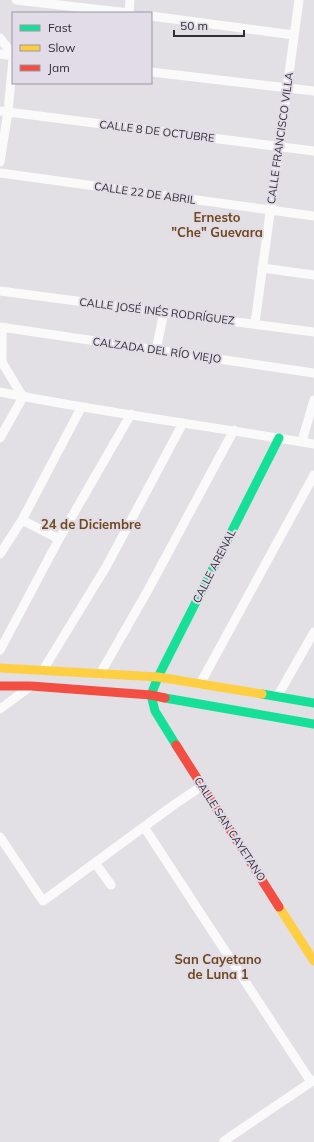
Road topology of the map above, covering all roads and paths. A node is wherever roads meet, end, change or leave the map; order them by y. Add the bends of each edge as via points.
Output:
1 (16, 0) edge
2 (130, 0) edge
3 (299, 0) edge
4 (120, 12) edge
5 (129, 12) edge
6 (152, 16) edge
7 (294, 35) junction
8 (0, 38) edge
9 (0, 54) edge
10 (12, 55) edge
11 (12, 56) edge
12 (12, 65) edge
13 (152, 72) edge
14 (288, 88) junction
15 (314, 91) edge
16 (4, 111) edge
17 (279, 146) junction
18 (314, 151) edge
19 (0, 162) edge
20 (0, 173) edge
21 (270, 210) junction
22 (314, 216) edge
23 (262, 268) junction
24 (314, 275) edge
25 (0, 291) edge
26 (164, 312) junction
27 (255, 324) junction
28 (1, 327) edge
29 (314, 332) edge
30 (156, 350) junction
31 (1, 363) edge
32 (314, 373) edge
33 (0, 392) edge
34 (23, 397) junction
35 (314, 400) edge
36 (81, 408) junction
37 (131, 414) junction
38 (183, 423) junction
39 (234, 430) junction
40 (0, 438) edge
41 (279, 438) junction
42 (302, 442) junction
43 (314, 444) edge
44 (314, 475) edge
45 (22, 520) junction
46 (59, 539) junction
47 (0, 554) edge
48 (314, 632) edge
49 (0, 650) edge
50 (0, 668) edge
51 (43, 670) junction
52 (100, 674) junction
53 (158, 677) junction
54 (200, 684) junction
55 (0, 686) edge
56 (31, 686) junction
57 (151, 695) junction
58 (278, 697) junction
59 (314, 703) edge
60 (0, 709) edge
61 (314, 724) edge
62 (202, 786) junction
63 (144, 827) junction
64 (0, 837) edge
65 (95, 863) junction
66 (111, 885) dead end
67 (314, 961) edge
68 (312, 1081) edge
69 (224, 1141) edge

1 - 4 street
2 - 5 street
3 - 7 street, CALLE FRANCISCO VILLA
6 - 7 street
7 - 14 street, CALLE FRANCISCO VILLA
8 - 10 street
9 - 11 street
12 - 16 street
13 - 14 street
14 - 15 street
14 - 17 street, CALLE FRANCISCO VILLA
16 - 17 street, CALLE 8 DE OCTUBRE
16 - 19 street
17 - 18 street, CALLE 8 DE OCTUBRE
17 - 21 street, CALLE FRANCISCO VILLA
20 - 21 street, CALLE 22 DE ABRIL
21 - 22 street, CALLE 22 DE ABRIL
21 - 23 street, CALLE FRANCISCO VILLA
23 - 24 street
23 - 27 street, CALLE FRANCISCO VILLA
25 - 26 street, CALLE JOSÉ INÉS RODRÍGUEZ
26 - 27 street, CALLE JOSÉ INÉS RODRÍGUEZ
26 - 30 street
27 - 29 street, CALLE JOSÉ INÉS RODRÍGUEZ
28 - 30 street, CALZADA DEL RÍO VIEJO
28 - 31 street
30 - 32 street, CALZADA DEL RÍO VIEJO
31 - 34 street
33 - 34 street
34 - 36 street
34 - 40 street
35 - 42 street
36 - 37 street
36 - 45 street
37 - 38 street
37 - 46 street
38 - 39 street
38 - 51 street via 106,567
39 - 41 street
39 - 52 street
41 - 42 street
41 - 53 street, CALLE ARENAL
42 - 43 street
44 - 54 street
45 - 46 street
45 - 47 street
46 - 49 street
48 - 58 street
50 - 51 street
51 - 52 street
52 - 53 street
53 - 54 street
53 - 57 street, CALLE ARENAL
54 - 58 street
55 - 56 street
56 - 57 street
56 - 60 street
57 - 61 street
57 - 62 street, CALLE SAN CAYETANO via 156,711
58 - 59 street
62 - 63 street
62 - 67 street, CALLE SAN CAYETANO
63 - 65 street
63 - 68 street
64 - 65 street via 42,901
65 - 66 street
68 - 69 street

